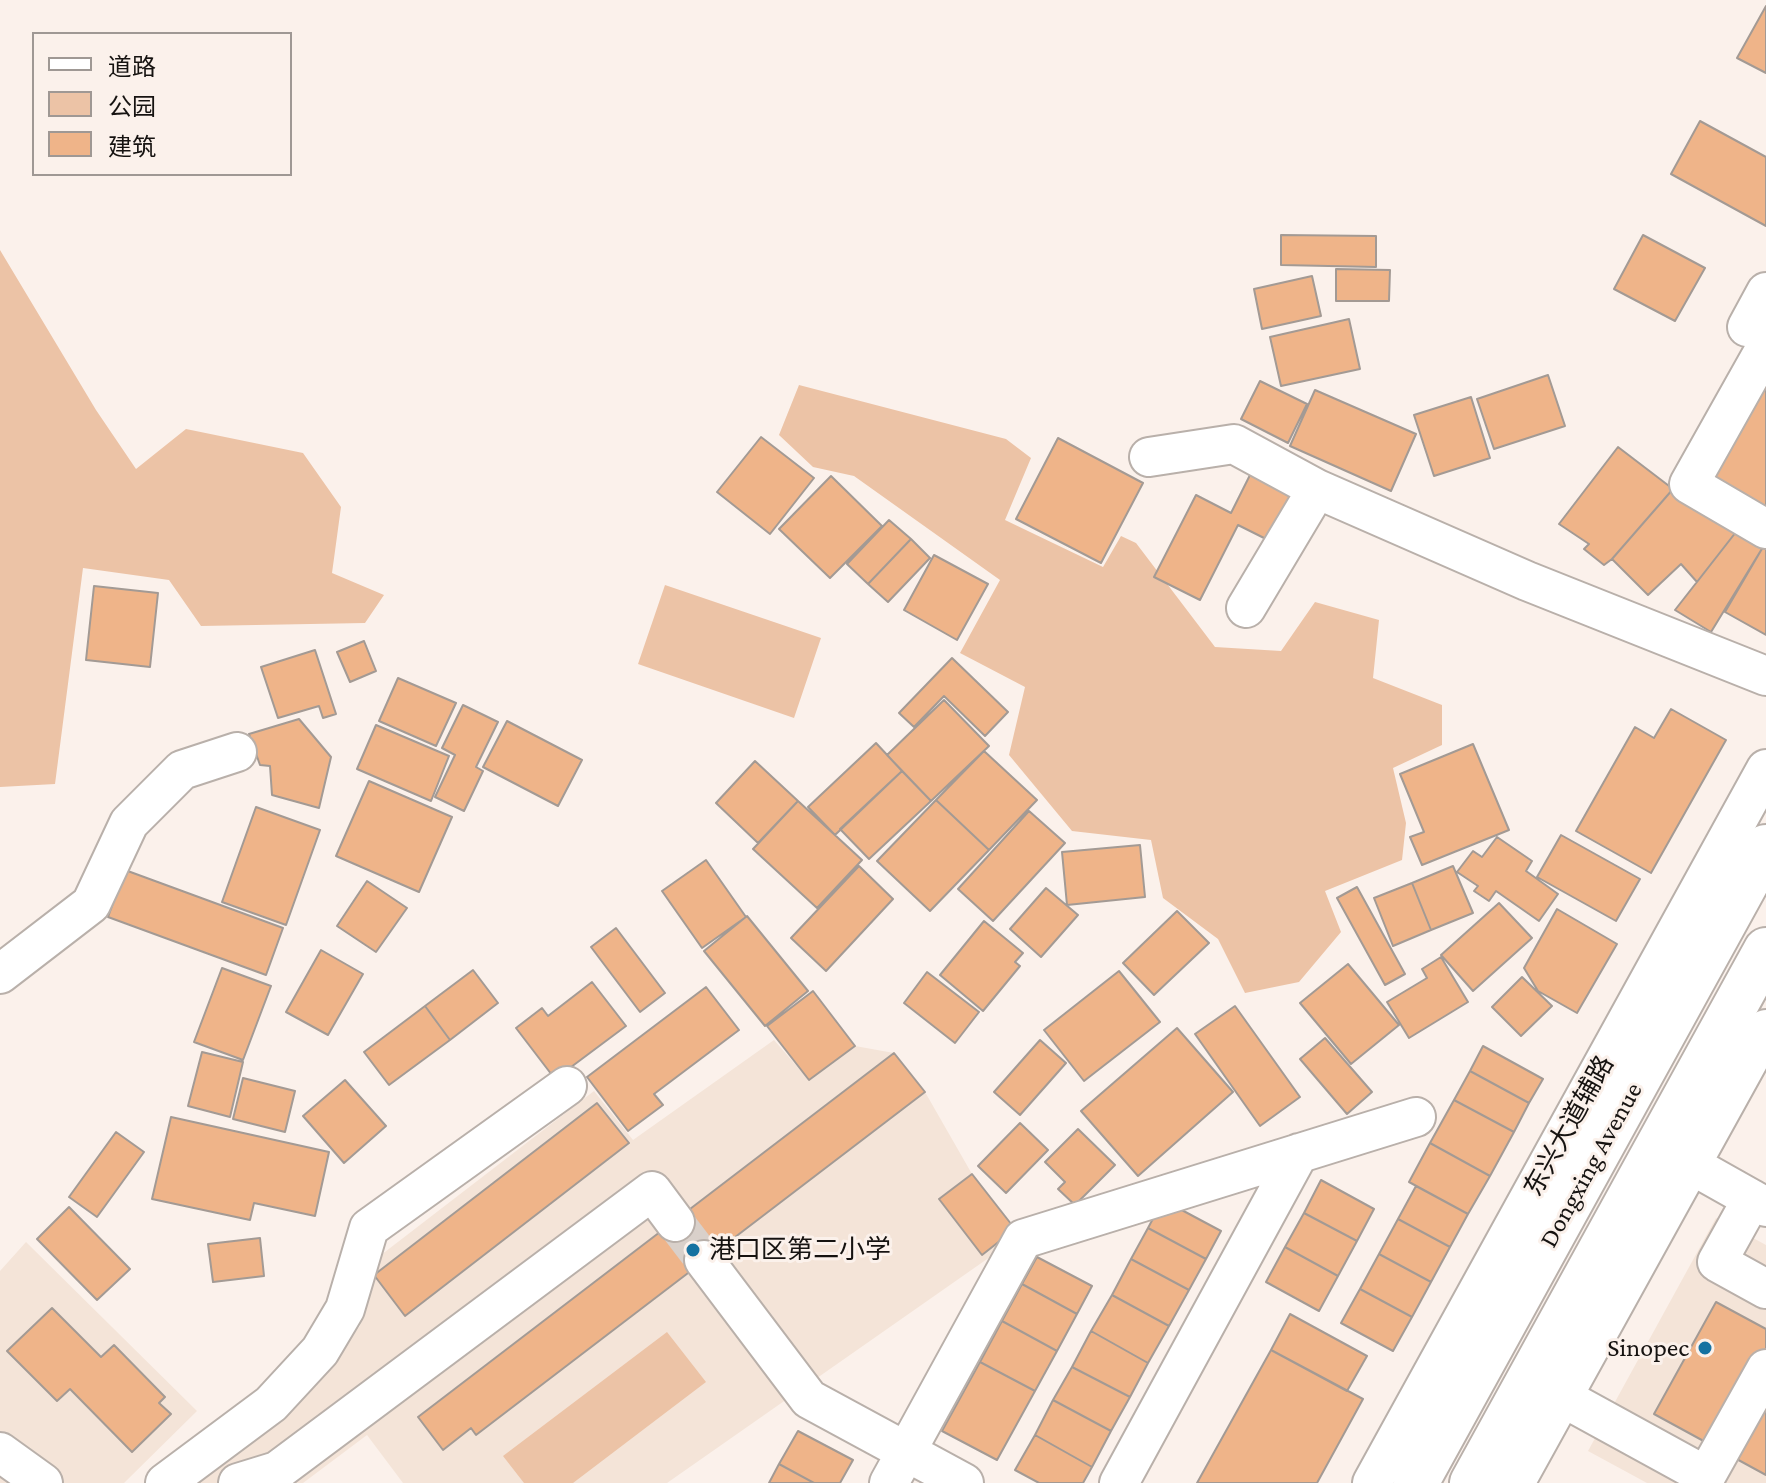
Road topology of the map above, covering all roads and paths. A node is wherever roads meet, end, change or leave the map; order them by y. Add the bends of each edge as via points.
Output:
1 (1766, 292) edge
2 (1756, 337) edge
3 (1149, 457) dead end
4 (1317, 489) junction
5 (1766, 529) edge
6 (1246, 608) dead end
7 (1766, 676) edge
8 (237, 752) dead end
9 (1766, 769) edge
10 (1766, 847) edge
11 (1766, 950) edge
12 (0, 974) edge
13 (1766, 1029) edge
14 (567, 1086) dead end
15 (1416, 1117) dead end
16 (1299, 1153) junction
17 (1674, 1155) junction
18 (1759, 1203) edge
19 (675, 1222) tunnel mouth
20 (1531, 1234) junction
21 (704, 1260) tunnel mouth
22 (1766, 1289) edge
23 (1766, 1369) edge
24 (1546, 1389) junction
25 (0, 1452) edge
26 (898, 1468) edge
27 (1523, 1480) edge
28 (43, 1483) edge
29 (165, 1483) edge
30 (238, 1483) edge
31 (964, 1483) edge
32 (1119, 1483) edge
33 (1372, 1483) edge
34 (1416, 1483) edge
35 (1472, 1483) edge

1 - 2 street
2 - 5 street via 1689,484
3 - 4 street via 1234,444
4 - 6 street
4 - 7 street via 1527,581
8 - 12 street via 182,770 129,823 91,904
9 - 20 street, 东兴大道辅路
10 - 20 main road, Dongxing Avenue
11 - 17 main road, Dongxing Avenue
13 - 17 street
14 - 29 street via 369,1228 345,1309 320,1351 271,1404
15 - 16 street
16 - 26 street via 1023,1239
16 - 32 street
17 - 18 street
17 - 24 main road, Dongxing Avenue
18 - 22 street via 1717,1262
19 - 30 street via 652,1191 277,1471
20 - 33 street, 东兴大道辅路
20 - 34 main road, Dongxing Avenue
21 - 26 street via 809,1399
23 - 24 street via 1706,1476
24 - 27 street
24 - 35 main road, Dongxing Avenue
25 - 28 street
26 - 31 street

